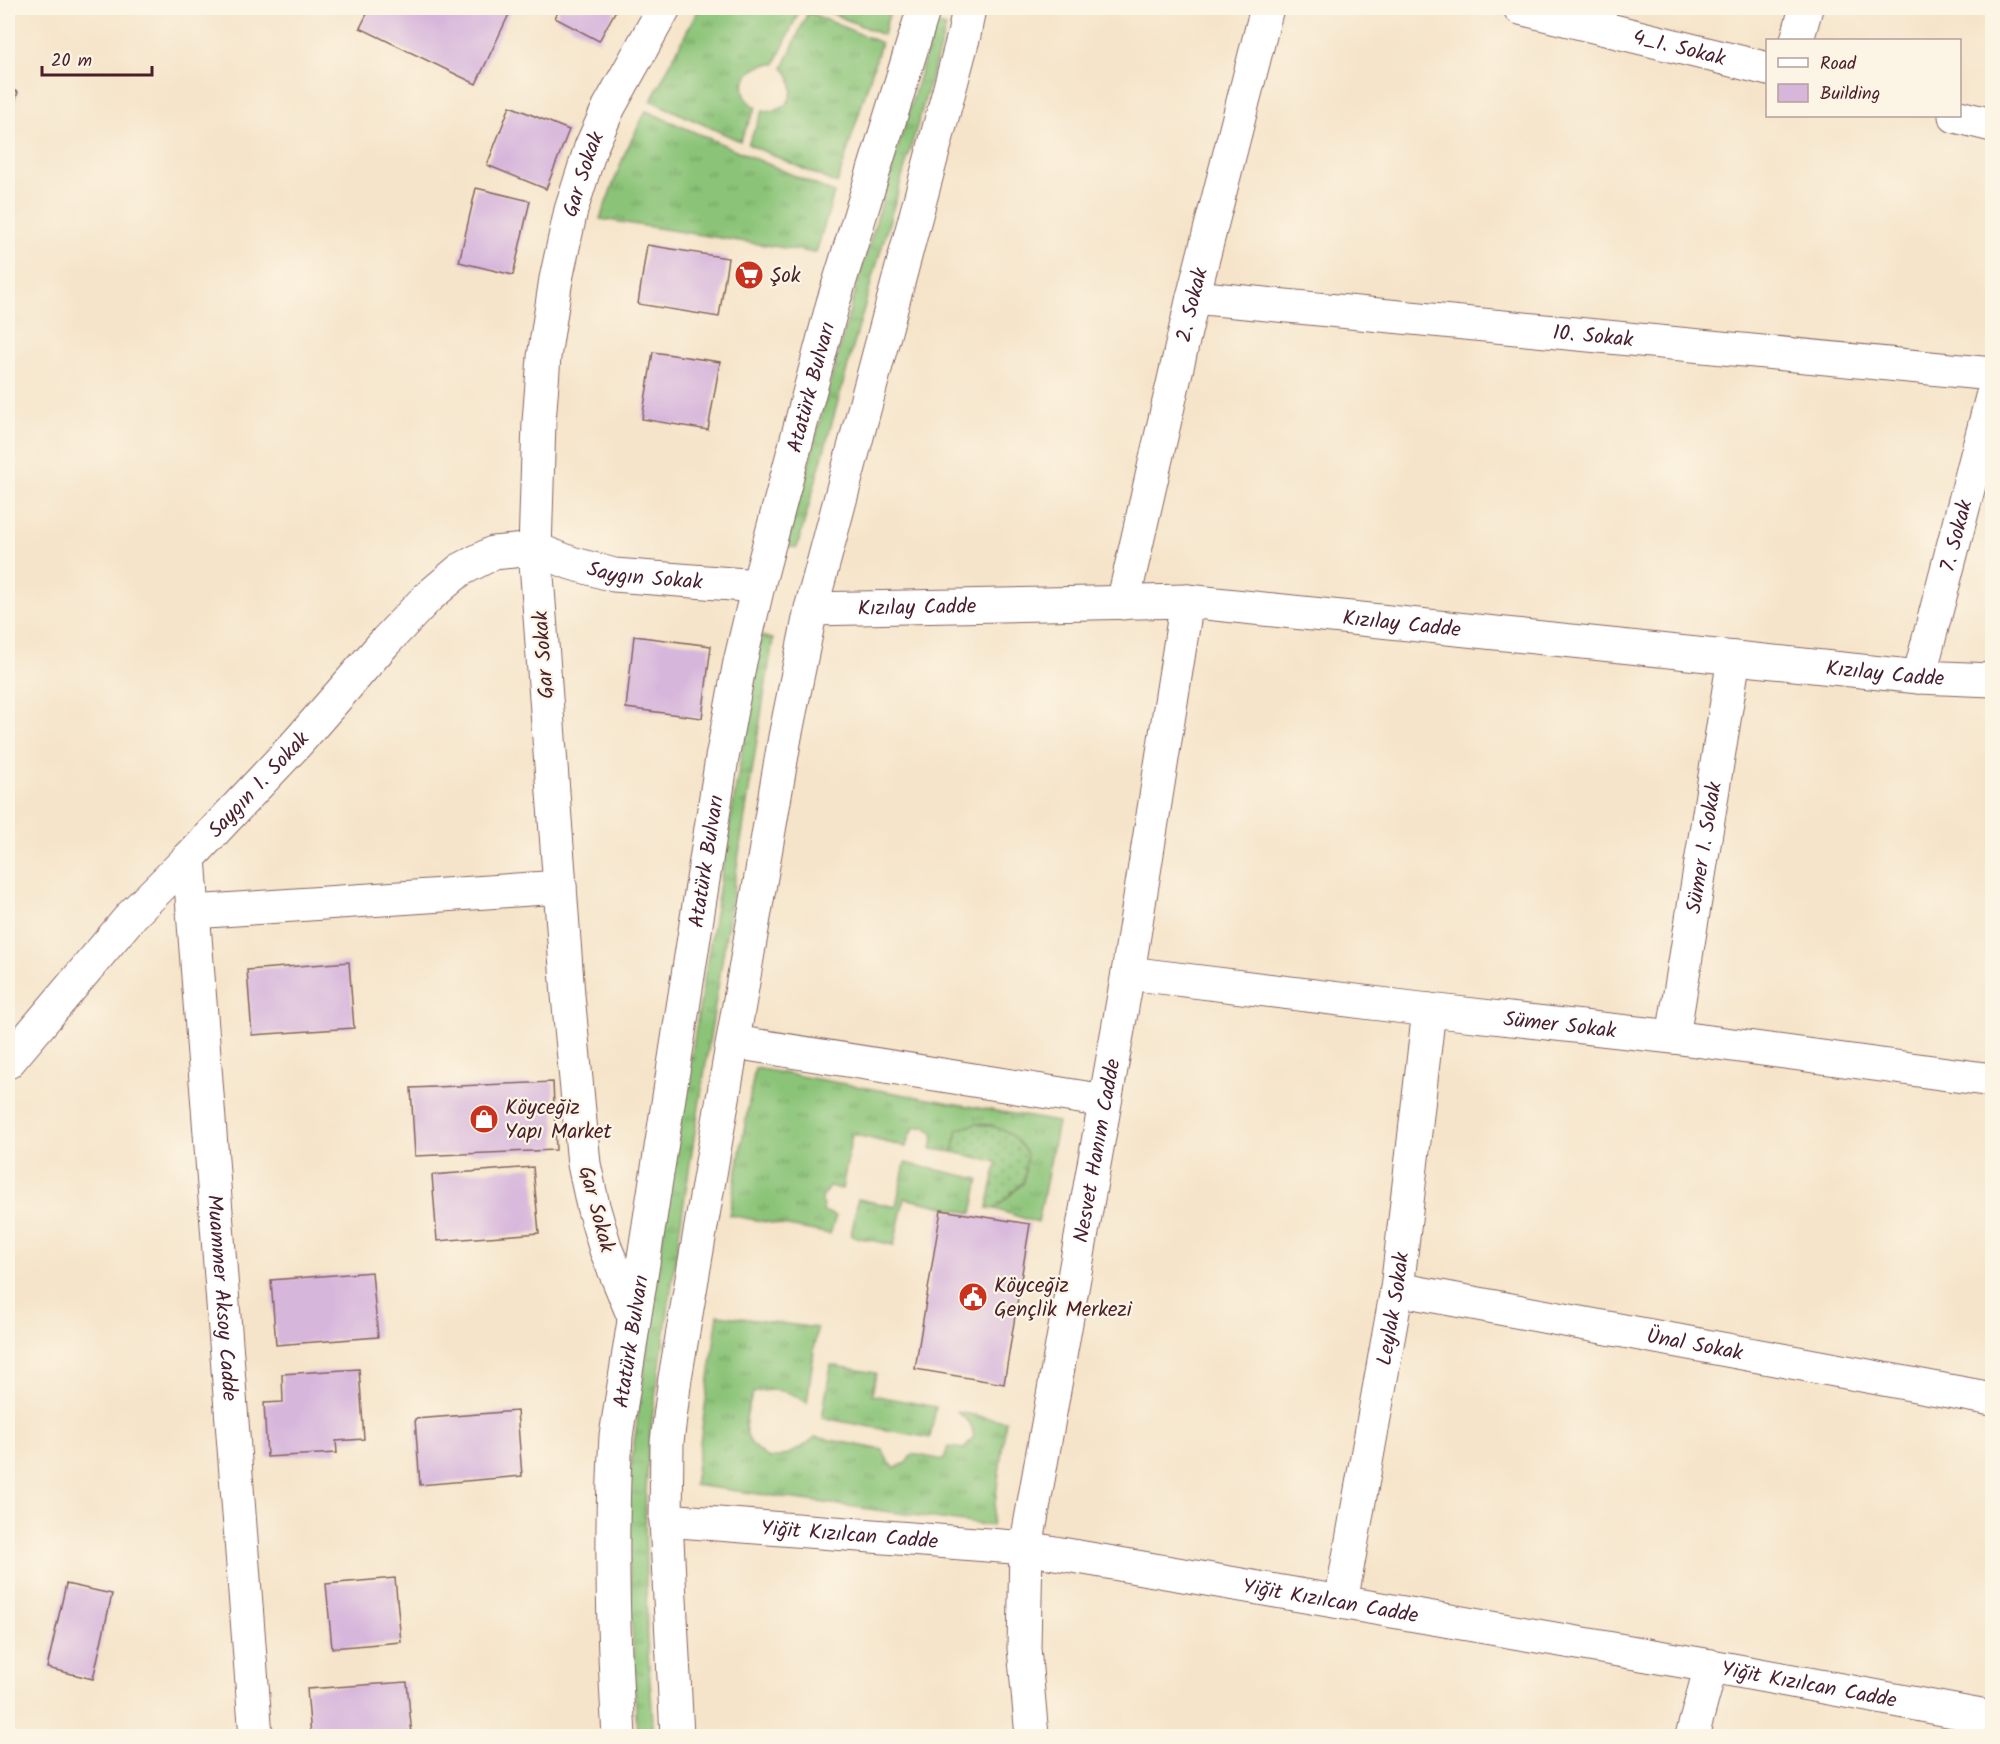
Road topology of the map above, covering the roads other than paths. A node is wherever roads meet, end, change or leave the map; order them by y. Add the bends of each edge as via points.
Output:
1 (664, 8) edge
2 (924, 8) edge
3 (969, 8) edge
4 (1267, 8) edge
5 (1520, 8) edge
6 (1806, 8) edge
7 (1797, 39) edge
8 (1766, 69) edge
9 (1959, 117) edge
10 (1992, 125) edge
11 (1193, 297) junction
12 (1992, 374) edge
13 (1992, 397) edge
14 (535, 549) junction
15 (758, 586) junction
16 (1187, 601) junction
17 (1123, 603) junction
18 (811, 609) junction
19 (1734, 658) junction
20 (1919, 677) junction
21 (1992, 680) edge
22 (189, 858) junction
23 (560, 887) junction
24 (193, 912) junction
25 (1128, 973) junction
26 (1429, 1010) junction
27 (1673, 1037) junction
28 (734, 1042) junction
29 (8, 1062) edge
30 (1992, 1080) edge
31 (1106, 1101) junction
32 (1396, 1289) junction
33 (634, 1317) junction
34 (1992, 1399) edge
35 (666, 1520) junction
36 (1026, 1548) junction
37 (1341, 1602) junction
38 (1711, 1666) junction
39 (1992, 1718) edge
40 (256, 1737) edge
41 (619, 1737) edge
42 (677, 1737) edge
43 (1032, 1737) edge
44 (1692, 1737) edge

1 - 14 street, Gar Sokak via 609,107 591,147 571,210 555,279 544,357
2 - 15 street, Atatürk Bulvarı via 833,303
3 - 18 street
4 - 11 street, 2. Sokak
5 - 8 street, 4_1. Sokak
6 - 7 street
9 - 10 street
11 - 12 street, 10. Sokak
11 - 17 street, 2. Sokak
13 - 20 street, 7. Sokak
14 - 15 street, Saygın Sokak via 614,575
14 - 22 street, Saygın 1. Sokak via 493,553 460,570 427,598
14 - 23 street, Gar Sokak
15 - 33 street, Atatürk Bulvarı via 722,758
16 - 17 street, Kızılay Cadde
16 - 19 street, Kızılay Cadde
16 - 25 street, Nesvet Hanım Cadde
17 - 18 street, Kızılay Cadde
18 - 28 street via 785,737
19 - 20 street, Kızılay Cadde
19 - 27 street, Sümer 1. Sokak
20 - 21 street, Kızılay Cadde
22 - 24 street, Muammer Aksoy Cadde
22 - 29 street, Saygın 1. Sokak via 132,915
23 - 24 street
23 - 33 street, Gar Sokak via 584,1164 606,1250
24 - 40 street, Muammer Aksoy Cadde
25 - 26 street, Sümer Sokak
25 - 31 street, Nesvet Hanım Cadde
26 - 27 street, Sümer Sokak
26 - 32 street, Leylak Sokak
27 - 30 street, Sümer Sokak
28 - 31 street
28 - 35 street via 675,1378
31 - 36 street, Nesvet Hanım Cadde
32 - 34 street, Ünal Sokak
32 - 37 street, Leylak Sokak
33 - 41 street, Atatürk Bulvarı via 616,1436 613,1484
35 - 36 street, Yiğit Kızılcan Cadde
35 - 42 street
36 - 37 street, Yiğit Kızılcan Cadde
36 - 43 street, Nesvet Hanım Cadde via 1024,1648
37 - 38 street, Yiğit Kızılcan Cadde
38 - 39 street, Yiğit Kızılcan Cadde
38 - 44 street

